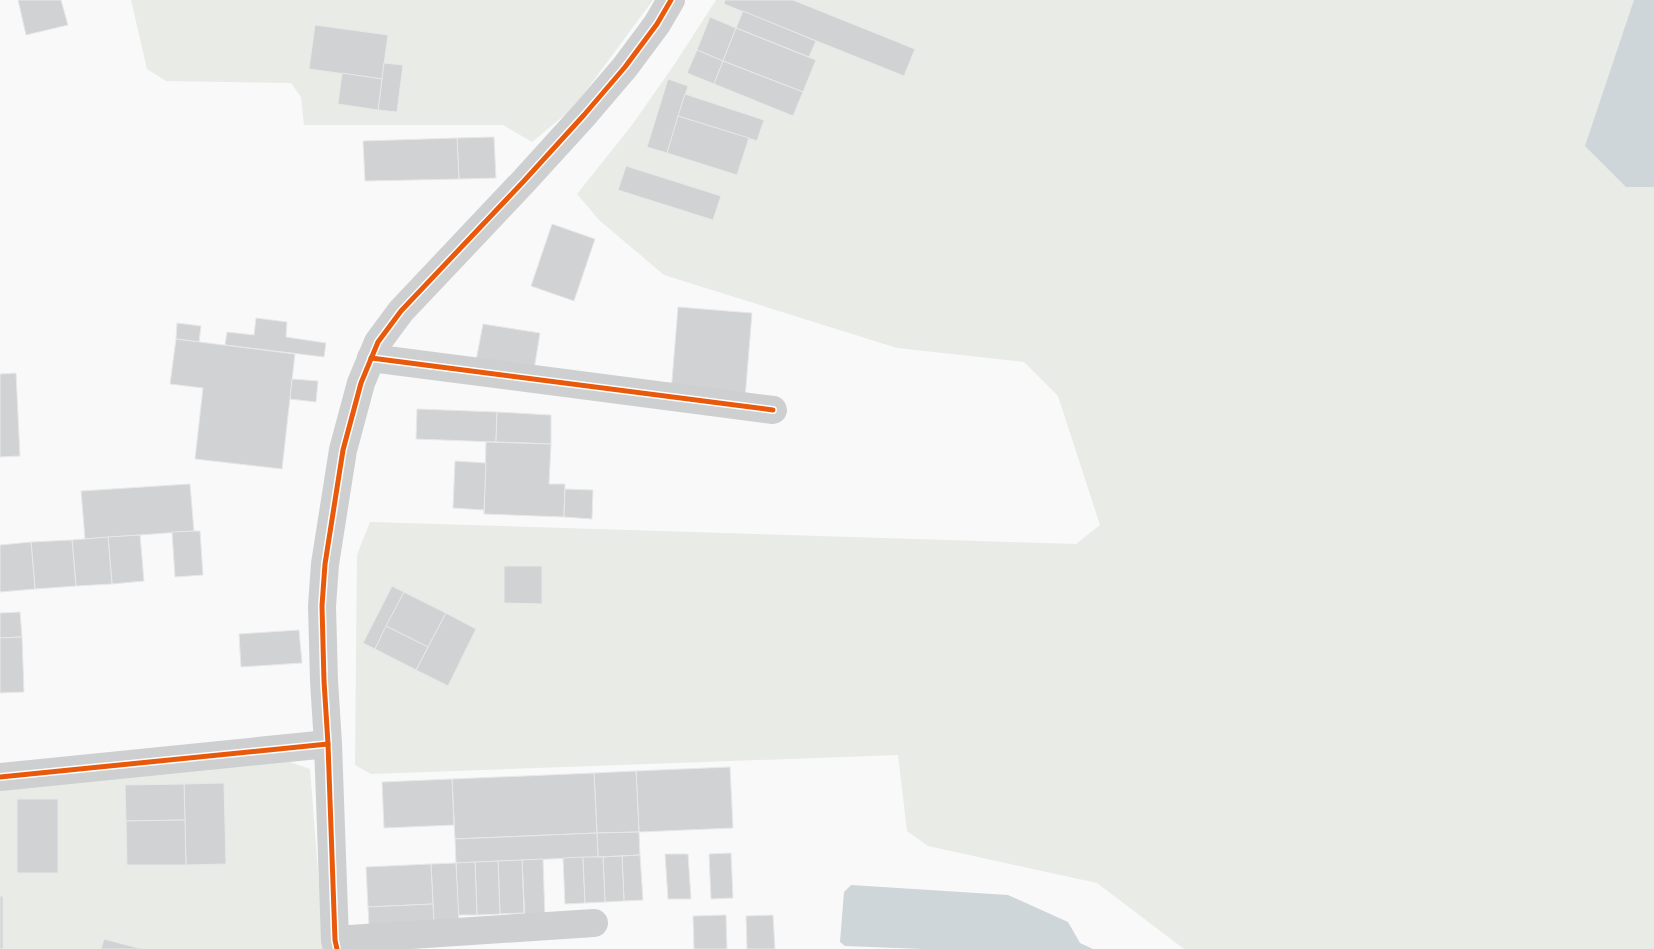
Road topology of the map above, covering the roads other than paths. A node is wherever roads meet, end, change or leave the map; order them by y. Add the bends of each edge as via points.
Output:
1 (671, 0) edge
2 (371, 358) junction
3 (774, 410) dead end
4 (328, 744) junction
5 (0, 777) edge
6 (594, 923) dead end
7 (336, 945) edge

1 - 2 street via 625,67 523,182 401,311 378,342
2 - 3 street
2 - 4 street via 343,450 325,564 322,606
4 - 5 street
4 - 7 street
6 - 7 street

